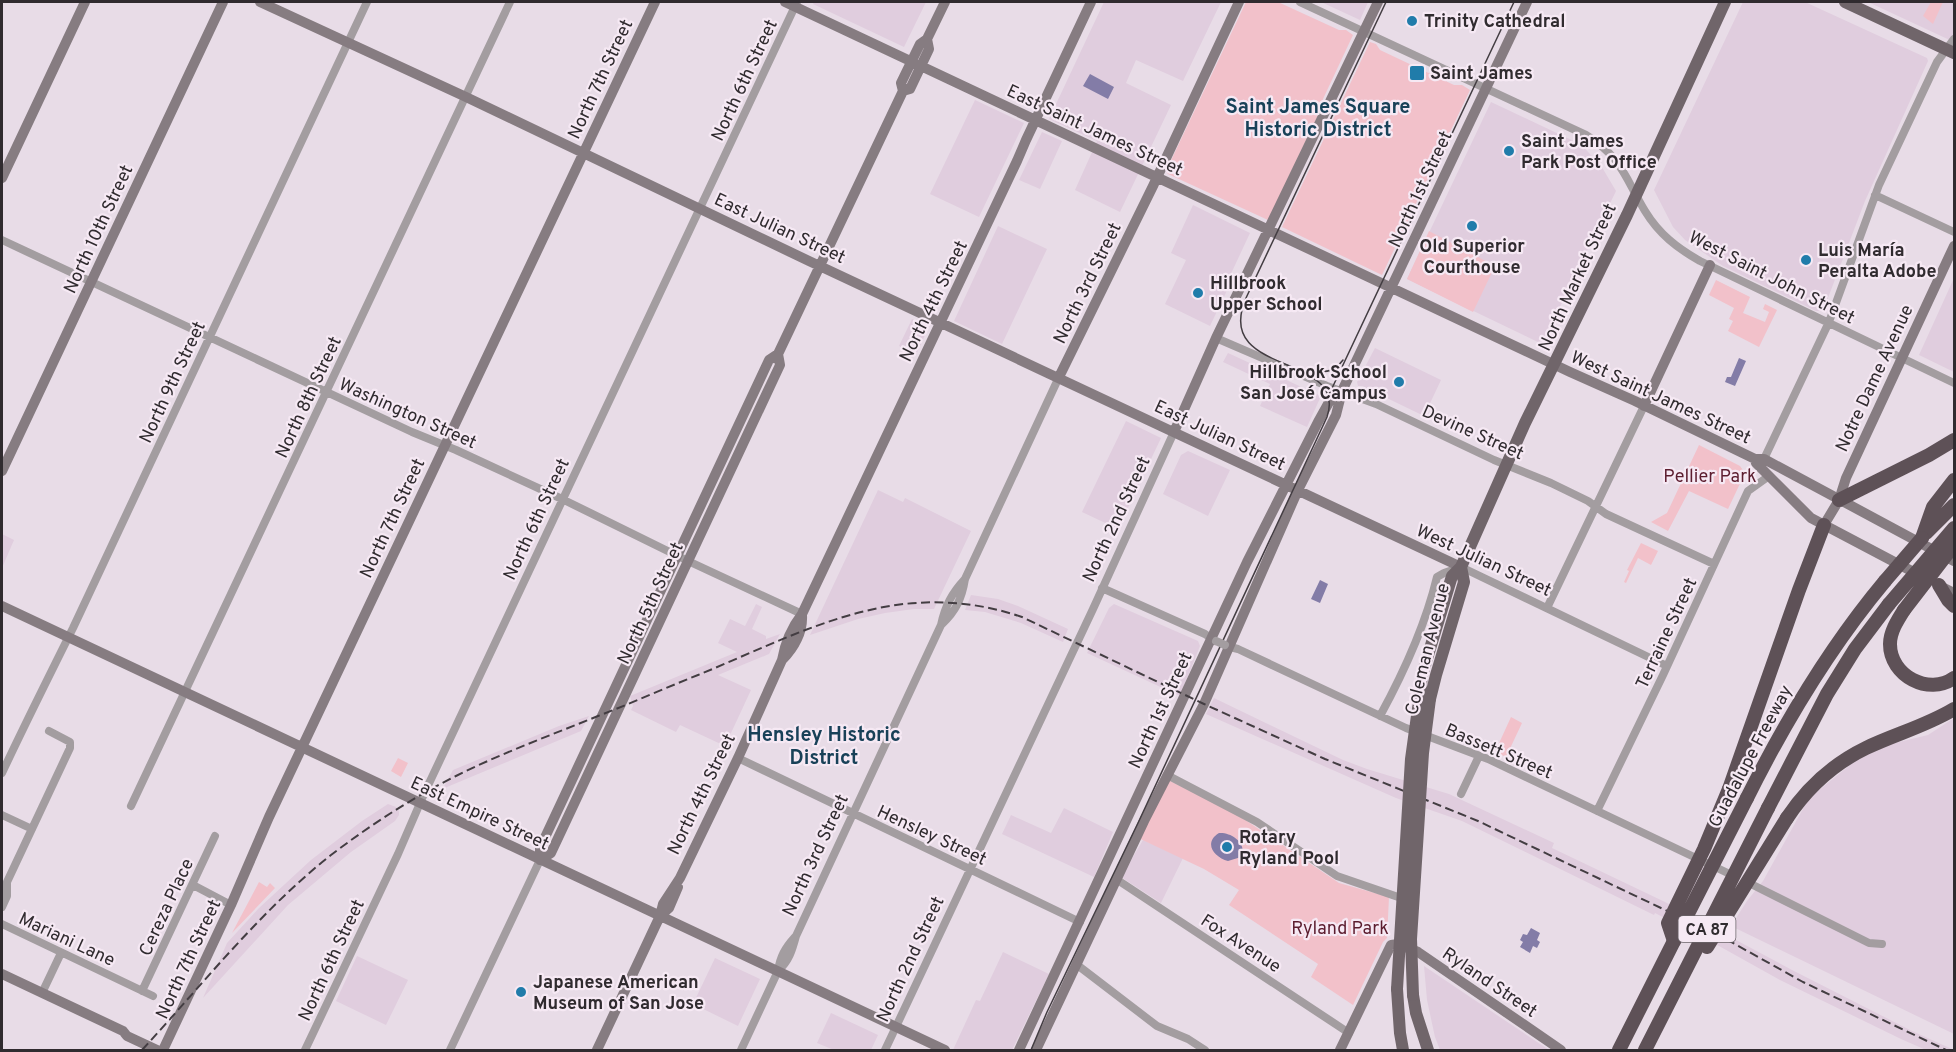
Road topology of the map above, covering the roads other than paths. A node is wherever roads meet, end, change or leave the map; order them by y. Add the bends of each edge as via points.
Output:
1 (85, 2) edge
2 (223, 2) edge
3 (260, 2) edge
4 (367, 2) edge
5 (510, 2) edge
6 (655, 2) edge
7 (945, 2) edge
8 (1091, 2) edge
9 (1239, 2) edge
10 (1300, 2) edge
11 (1378, 2) edge
12 (1527, 2) edge
13 (1725, 2) edge
14 (1845, 2) edge
15 (792, 3) edge
16 (1363, 32) junction
17 (1954, 39) edge
18 (348, 43) junction
19 (1951, 51) edge
20 (916, 64) junction
21 (1486, 89) junction
22 (466, 96) junction
23 (1036, 120) junction
24 (584, 153) junction
25 (1156, 177) junction
26 (2, 178) edge
27 (1636, 193) junction
28 (1875, 195) junction
29 (700, 209) junction
30 (1269, 230) junction
31 (1954, 232) edge
32 (2, 240) edge
33 (1954, 246) edge
34 (820, 265) junction
35 (1710, 265) junction
36 (91, 282) junction
37 (1392, 288) junction
38 (941, 322) junction
39 (1829, 322) junction
40 (209, 337) junction
41 (1216, 338) junction
42 (778, 354) junction
43 (1902, 359) junction
44 (1555, 365) junction
45 (1059, 377) junction
46 (1954, 383) edge
47 (1342, 391) junction
48 (327, 393) junction
49 (1644, 406) junction
50 (1174, 432) junction
51 (1954, 440) edge
52 (444, 446) junction
53 (1759, 459) junction
54 (1506, 465) junction
55 (1781, 468) junction
56 (2, 471) edge
57 (1769, 476) junction
58 (1954, 480) edge
59 (1286, 484) junction
60 (1298, 490) junction
61 (562, 499) junction
62 (1839, 500) junction
63 (1954, 505) edge
64 (1597, 507) junction
65 (1936, 515) junction
66 (1824, 525) junction
67 (1954, 528) edge
68 (1954, 545) edge
69 (677, 556) junction
70 (688, 561) junction
71 (1954, 561) edge
72 (1714, 564) junction
73 (1461, 567) junction
74 (1939, 585) junction
75 (1102, 588) junction
76 (1954, 593) edge
77 (2, 606) edge
78 (1954, 606) edge
79 (1547, 608) junction
80 (802, 614) junction
81 (69, 637) junction
82 (1213, 639) junction
83 (1227, 646) junction
84 (1667, 666) junction
85 (1954, 678) edge
86 (184, 693) junction
87 (1425, 697) junction
88 (1954, 709) edge
89 (1380, 716) junction
90 (50, 731) dead end
91 (303, 749) junction
92 (1479, 756) junction
93 (738, 758) junction
94 (2, 773) edge
95 (1167, 775) junction
96 (1461, 794) dead end
97 (420, 804) junction
98 (131, 806) dead end
99 (1597, 811) junction
100 (853, 813) junction
101 (2, 815) edge
102 (32, 829) junction
103 (215, 836) dead end
104 (540, 860) junction
105 (970, 870) junction
106 (1116, 879) junction
107 (193, 885) junction
108 (1402, 899) junction
109 (231, 904) junction
110 (1416, 904) dead end
111 (2, 907) edge
112 (660, 916) junction
113 (1080, 922) junction
114 (2, 924) edge
115 (1674, 941) junction
116 (1398, 944) junction
117 (1882, 944) dead end
118 (61, 952) junction
119 (1076, 964) junction
120 (778, 971) junction
121 (2, 974) edge
122 (142, 991) junction
123 (42, 993) junction
124 (153, 996) dead end
125 (896, 1027) junction
126 (1349, 1032) junction
127 (162, 1050) edge
128 (305, 1050) edge
129 (450, 1050) edge
130 (597, 1050) edge
131 (741, 1050) edge
132 (885, 1050) edge
133 (945, 1050) edge
134 (1019, 1050) edge
135 (1036, 1050) edge
136 (1205, 1050) edge
137 (1340, 1050) edge
138 (1404, 1050) edge
139 (1428, 1050) edge
140 (1561, 1050) edge
141 (1618, 1050) edge
142 (1645, 1050) edge
143 (1654, 1050) edge

1 - 26 main road
2 - 36 main road, North 10th Street
3 - 18 main road, East Julian Street
4 - 18 street, North 9th Street
5 - 22 street, North 8th Street
6 - 24 main road, North 7th Street
7 - 20 main road, North 5th Street via 927,39 929,49
8 - 23 main road, North 4th Street
9 - 25 main road, North 3rd Street
10 - 16 street, West Saint John Street
11 - 16 main road, North 2nd Street
12 - 21 main road, North 1st Street
13 - 27 main road, North Market Street
14 - 19 main road
15 - 20 main road, East Saint James Street
15 - 29 street, North 6th Street
16 - 21 street, West Saint John Street
16 - 30 main road, North 2nd Street
17 - 19 street
18 - 22 main road, East Julian Street
18 - 40 street, North 9th Street
19 - 28 street via 1937,62
20 - 23 main road, East Saint James Street
20 - 34 main road, North 5th Street via 910,89 903,91
21 - 27 street, West Saint John Street via 1594,140 1617,162
21 - 37 main road, North 1st Street
22 - 24 main road, East Julian Street
22 - 48 street, North 8th Street
23 - 25 main road, East Saint James Street
23 - 38 main road, North 4th Street
24 - 29 main road, East Julian Street
24 - 52 main road, North 7th Street
25 - 30 main road, East Saint James Street
25 - 45 main road, North 3rd Street
27 - 35 street, West Saint John Street via 1669,240
27 - 44 main road, North Market Street
28 - 31 street
28 - 39 street
29 - 34 main road, East Julian Street
29 - 61 street, North 6th Street
30 - 37 main road, East Saint James Street
30 - 41 main road, North 2nd Street
32 - 36 street, Washington Street
33 - 43 main road, Notre Dame Avenue
34 - 38 main road, East Julian Street
34 - 42 main road, North 5th Street
35 - 39 street, West Saint John Street
35 - 49 main road
36 - 40 street, Washington Street
36 - 56 main road, North 10th Street
37 - 44 main road, West Saint James Street
37 - 47 main road, North 1st Street
38 - 45 main road, East Julian Street
38 - 80 main road, North 4th Street
39 - 43 street, West Saint John Street
39 - 53 street
40 - 48 street, Washington Street
40 - 81 street, North 9th Street
41 - 47 street, Devine Street
41 - 50 main road, North 2nd Street
42 - 69 main road, North 5th Street via 769,360
42 - 70 main road, North 5th Street via 780,365
43 - 46 street, West Saint John Street
43 - 62 main road, Notre Dame Avenue
44 - 49 main road, West Saint James Street
44 - 54 main road, North Market Street
45 - 50 main road, East Julian Street
45 - 100 street, North 3rd Street via 965,579 958,603 941,625
47 - 54 street, Devine Street
47 - 59 main road, North 1st Street via 1333,395
47 - 60 main road, North 1st Street via 1335,415
48 - 52 street, Washington Street
48 - 86 street, North 8th Street
49 - 53 main road, West Saint James Street
49 - 64 street
50 - 59 main road, East Julian Street
50 - 75 street, North 2nd Street
51 - 62 highway
52 - 61 street, Washington Street
52 - 91 main road, North 7th Street
53 - 55 main road, West Saint James Street
53 - 57 main road, West Saint James Street via 1756,463
54 - 64 street, Devine Street
54 - 73 main road, North Market Street
55 - 57 main road
55 - 62 main road, West Saint James Street
57 - 66 main road, West Saint James Street via 1811,518
57 - 72 street, Terraine Street via 1748,491
58 - 65 highway via 1933,507
59 - 60 main road, West Julian Street
59 - 82 main road, North 1st Street
60 - 73 main road, West Julian Street
60 - 83 main road, North 1st Street
61 - 69 street, Washington Street
61 - 97 street, North 6th Street
62 - 66 main road, Notre Dame Avenue
62 - 71 main road
63 - 65 highway
64 - 72 street, Devine Street
64 - 79 street
65 - 115 highway, Guadalupe Freeway / CA 87, bridge via 1805,690
66 - 74 main road
66 - 115 highway, bridge via 1729,789 1668,923
67 - 142 highway, CA 87, bridge via 1889,604 1827,694
68 - 85 highway, bridge via 1904,610 1892,631 1890,646 1902,672 1920,684 1941,684
69 - 70 street, Washington Street
69 - 104 main road, North 5th Street via 540,848
70 - 80 street, Washington Street
70 - 104 main road, North 5th Street via 551,853
72 - 84 street, Terraine Street
73 - 79 street, West Julian Street
73 - 87 main road, Coleman Avenue via 1452,576 1422,675
73 - 89 street via 1437,578 1405,669
74 - 76 main road
74 - 78 highway
75 - 82 street, Bassett Street
75 - 105 street, North 2nd Street
77 - 81 main road, East Empire Street
79 - 84 street, West Julian Street
80 - 93 main road, North 4th Street
81 - 86 main road, East Empire Street
81 - 94 street, North 9th Street
82 - 83 street, Bassett Street, bridge
82 - 113 main road, North 1st Street
83 - 89 street, Bassett Street
83 - 95 main road, North 1st Street via 1204,704
84 - 99 street, Terraine Street
86 - 91 main road, East Empire Street
86 - 98 street, North 8th Street
87 - 138 main road, Coleman Avenue, bridge via 1411,759 1397,989
87 - 139 main road, Coleman Avenue, bridge via 1411,939 1413,995
88 - 143 highway, bridge via 1848,758 1810,788 1724,918
89 - 92 street, Bassett Street
90 - 102 street via 70,742 70,748
91 - 97 main road, East Empire Street
91 - 109 main road, North 7th Street
92 - 96 street
92 - 99 street, Bassett Street
93 - 100 street, Hensley Street
93 - 112 main road, North 4th Street
95 - 106 main road, North 1st Street
95 - 108 street via 1257,822 1337,876
97 - 104 main road, East Empire Street
97 - 128 street, North 6th Street
99 - 117 street, Bassett Street via 1869,943
100 - 105 street, Hensley Street
100 - 120 street, North 3rd Street via 796,936 784,950
101 - 102 street
102 - 111 street via 7,882
103 - 107 street, Cereza Place
104 - 112 main road, East Empire Street
104 - 129 street, North 5th Street
105 - 113 street, Hensley Street
105 - 125 street, North 2nd Street
106 - 119 main road, North 1st Street
106 - 126 street, Fox Avenue
107 - 109 street
107 - 122 street, Cereza Place
108 - 110 street
108 - 116 street
109 - 127 main road, North 7th Street
112 - 120 main road, East Empire Street
112 - 130 main road, North 4th Street
113 - 134 main road, North 1st Street
114 - 118 street, Mariani Lane
115 - 141 highway, Guadalupe Freeway / CA 87
116 - 126 main road via 1391,945
116 - 140 main road, Ryland Street via 1418,952
118 - 122 street, Mariani Lane
118 - 123 street
119 - 135 main road, North 1st Street
119 - 136 street via 1157,1026
120 - 125 main road, East Empire Street
120 - 131 street, North 3rd Street
121 - 123 main road
122 - 124 street, Mariani Lane
123 - 127 main road
125 - 132 street, North 2nd Street
125 - 133 main road, East Empire Street
126 - 137 main road

